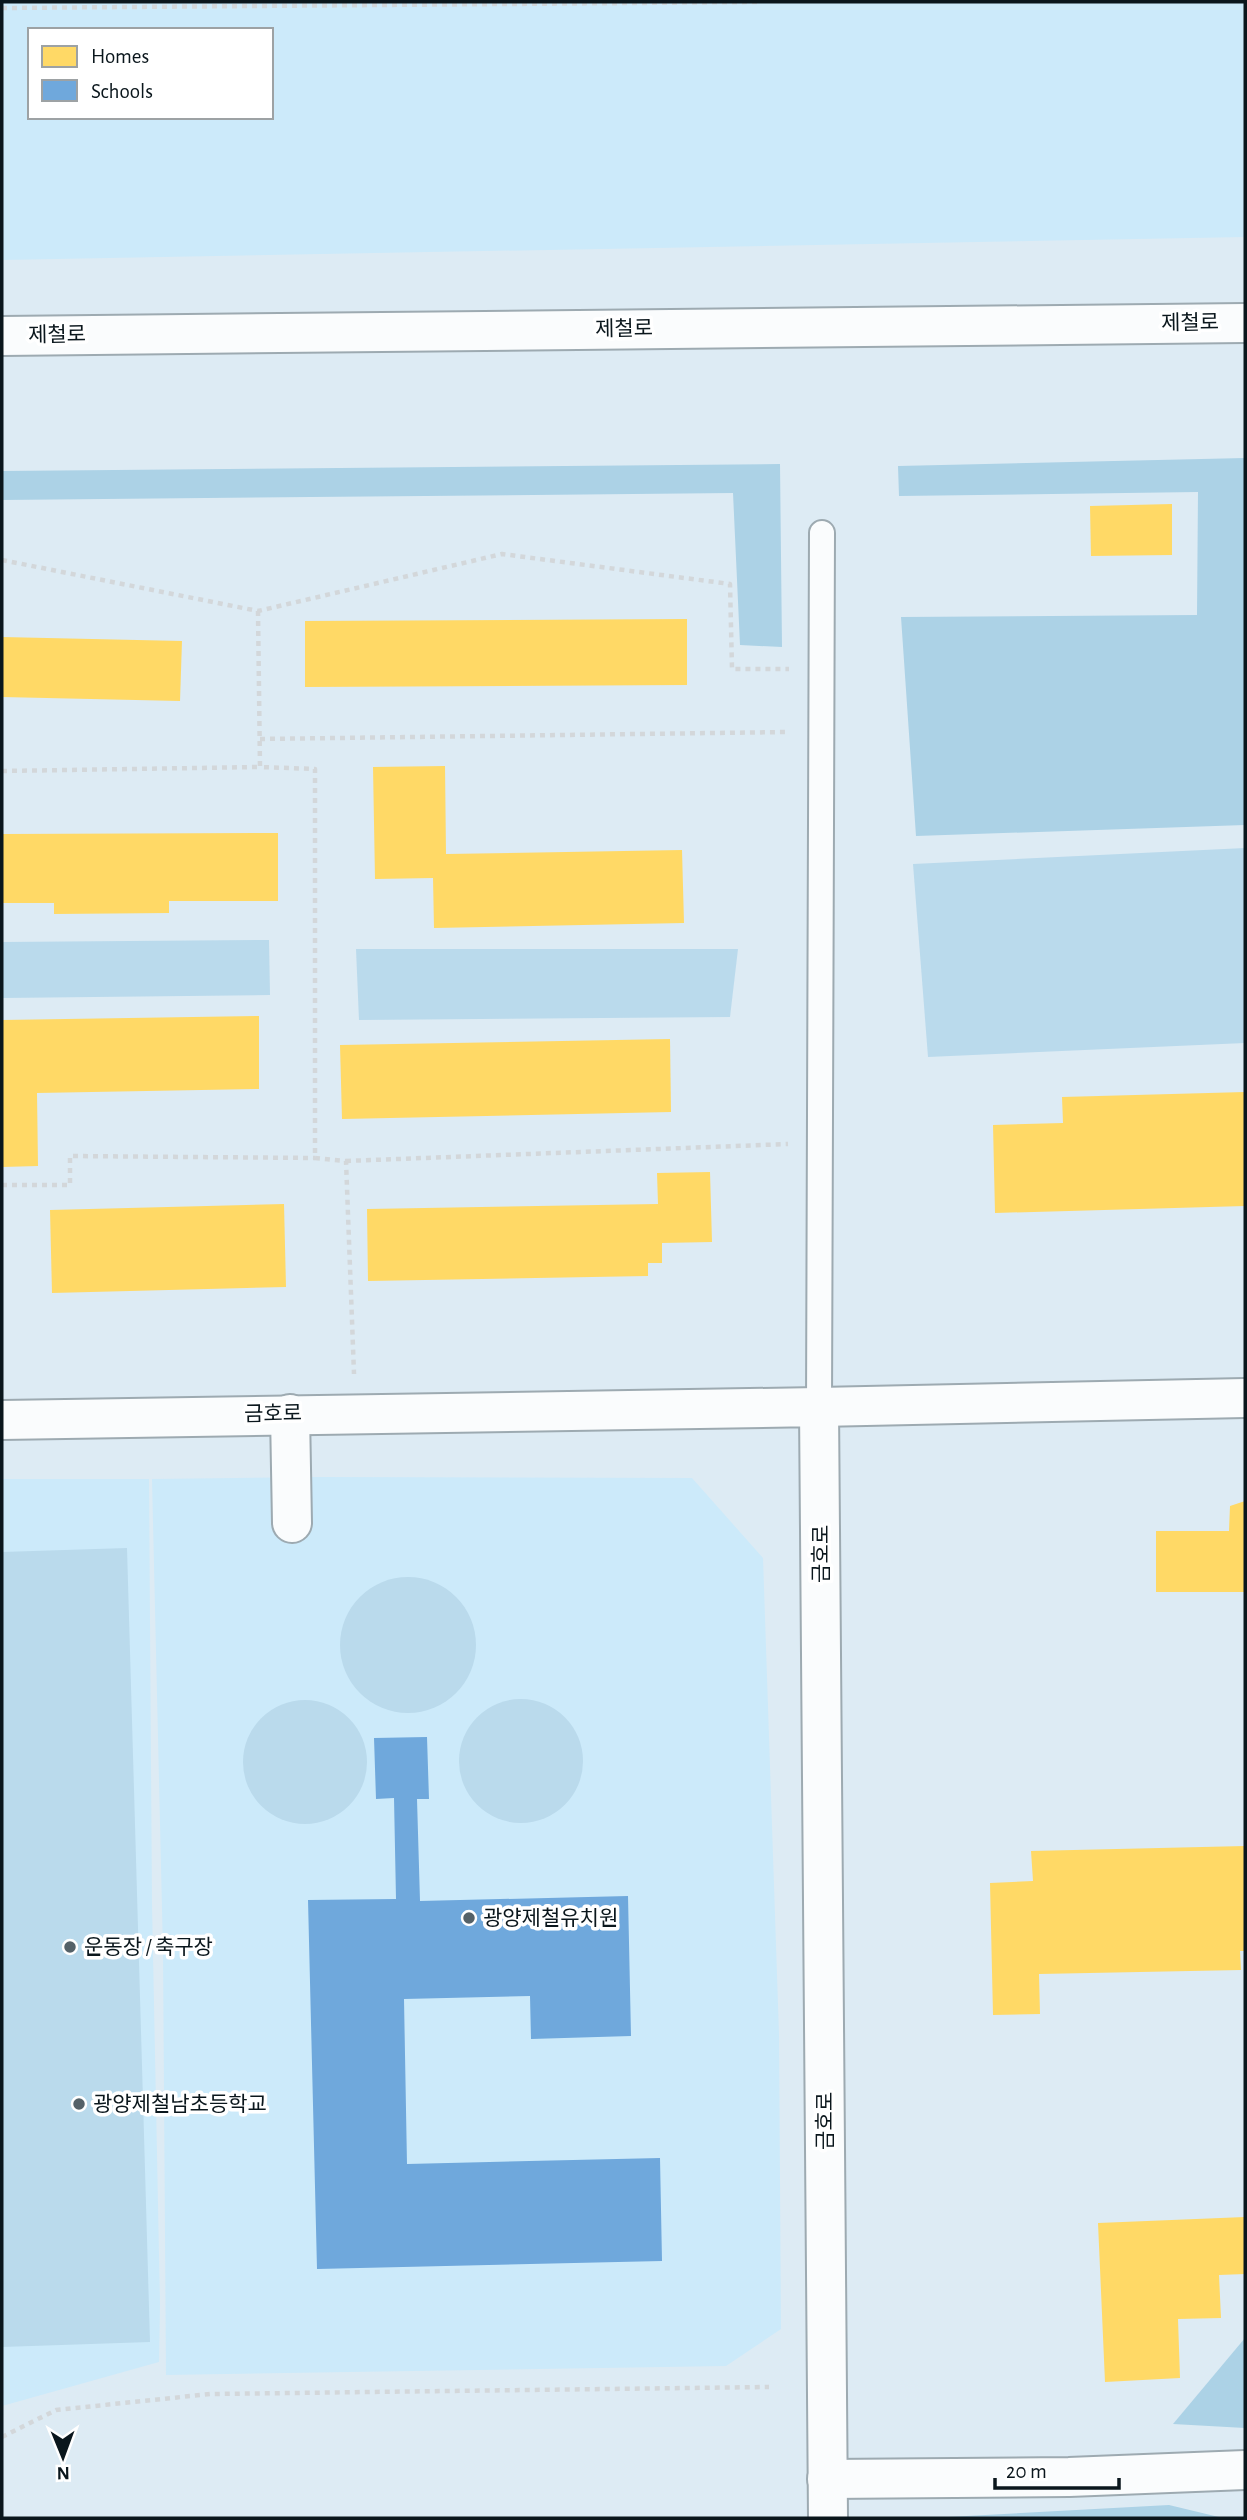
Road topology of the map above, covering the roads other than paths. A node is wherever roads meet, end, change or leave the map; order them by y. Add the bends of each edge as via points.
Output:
1 (1245, 323) edge
2 (2, 336) edge
3 (822, 533) dead end
4 (1245, 1398) edge
5 (820, 1407) junction
6 (290, 1414) junction
7 (2, 1420) edge
8 (292, 1523) dead end
9 (1245, 2470) edge
10 (827, 2479) junction
11 (828, 2518) edge

1 - 2 street, 제철로
3 - 5 lane
4 - 5 street
5 - 6 street, 금호로
5 - 10 street, 금호로
6 - 7 street, 금호로
6 - 8 street
9 - 10 street
10 - 11 street, 금호로

